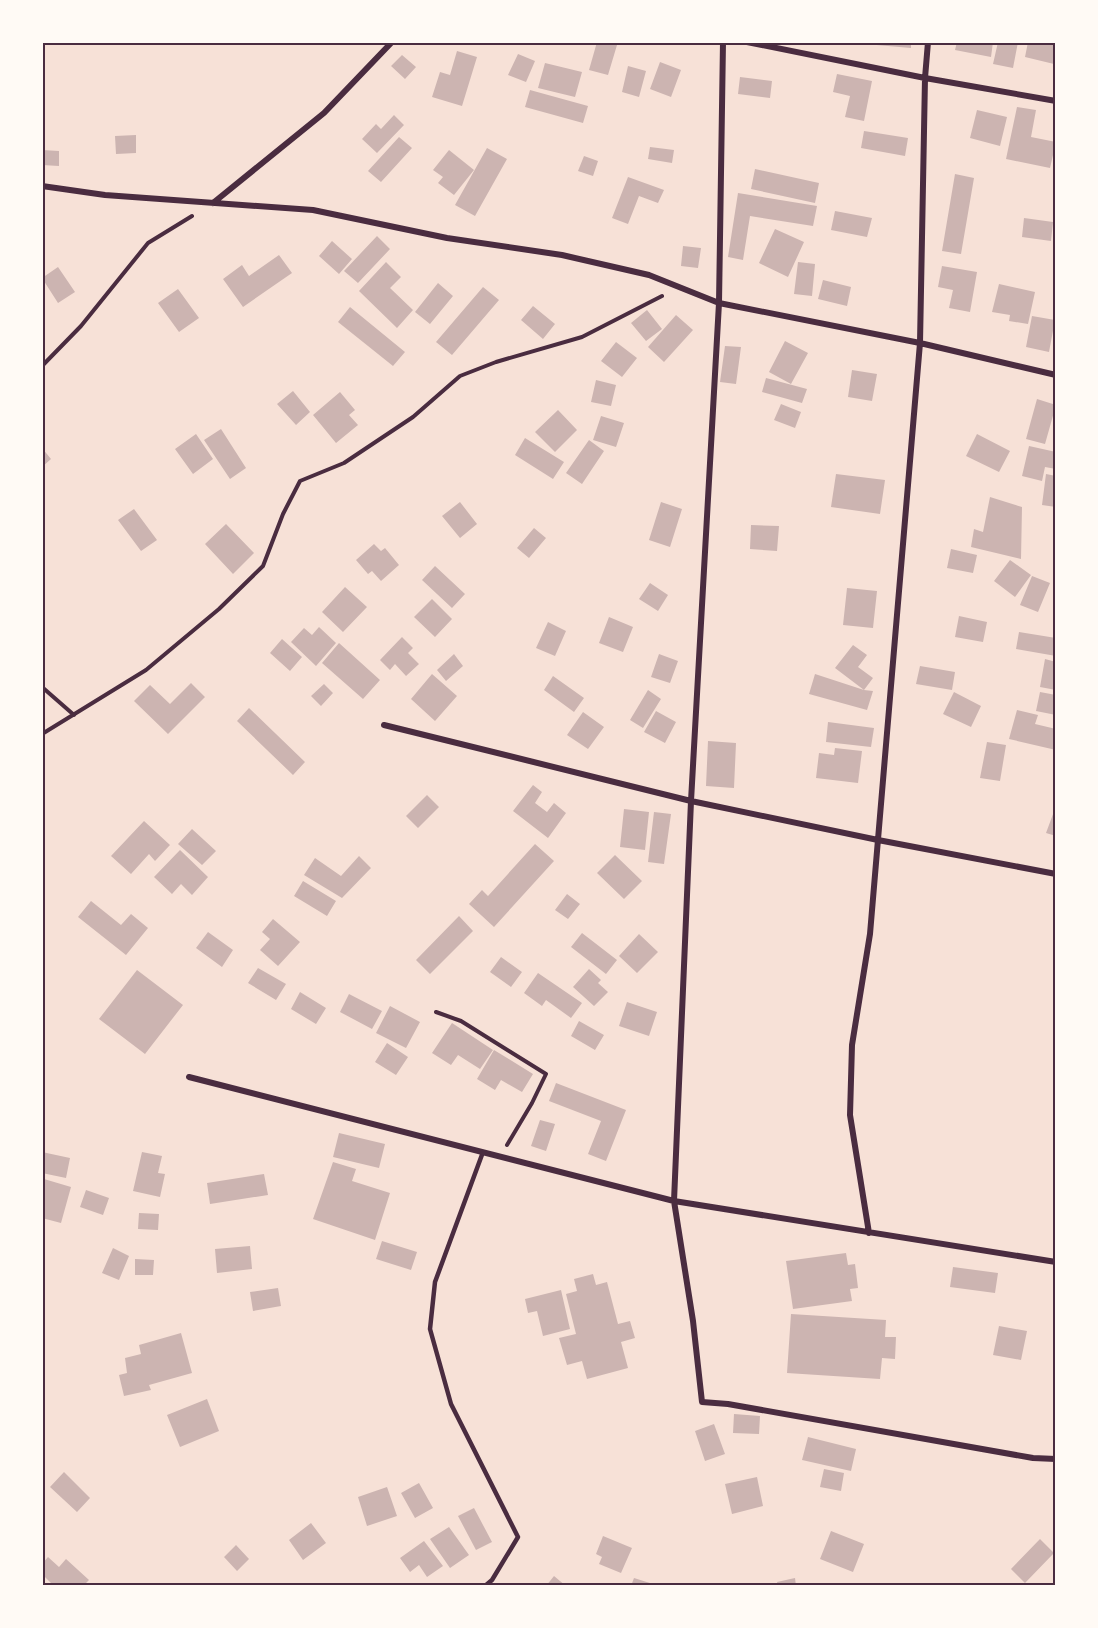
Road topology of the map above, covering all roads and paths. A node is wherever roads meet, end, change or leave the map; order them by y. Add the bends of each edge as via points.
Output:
1 (392, 42) edge
2 (723, 42) edge
3 (747, 42) edge
4 (928, 42) edge
5 (925, 78) junction
6 (1056, 101) edge
7 (42, 186) edge
8 (213, 203) junction
9 (678, 287) junction
10 (719, 303) junction
11 (920, 343) junction
12 (42, 366) edge
13 (1056, 375) edge
14 (42, 687) edge
15 (74, 715) junction
16 (384, 725) dead end
17 (42, 734) edge
18 (691, 801) junction
19 (878, 840) junction
20 (1056, 874) edge
21 (436, 1012) dead end
22 (189, 1077) dead end
23 (483, 1152) junction
24 (500, 1156) junction
25 (674, 1201) junction
26 (868, 1233) junction
27 (1056, 1262) edge
28 (1056, 1459) edge
29 (485, 1586) edge

1 - 8 street via 324,113
2 - 10 street
3 - 5 street
4 - 5 street
5 - 6 street
5 - 11 street
7 - 8 street
8 - 9 street via 313,210 447,238 562,255 649,275
8 - 12 path via 148,243 81,326
9 - 10 street
9 - 15 path via 582,337 460,376 413,417 344,463 300,481 263,566 146,670
10 - 11 street
10 - 18 street
11 - 13 street
11 - 19 street
14 - 15 path
15 - 17 path
16 - 18 street
18 - 19 street
18 - 25 street
19 - 20 street
19 - 26 street via 870,934 852,1045 850,1114
21 - 24 path via 461,1021 546,1074
22 - 23 street
23 - 24 street
23 - 29 lane via 435,1282 429,1329 451,1404 518,1537
24 - 25 street
25 - 26 street
25 - 28 street via 702,1402
26 - 27 street

